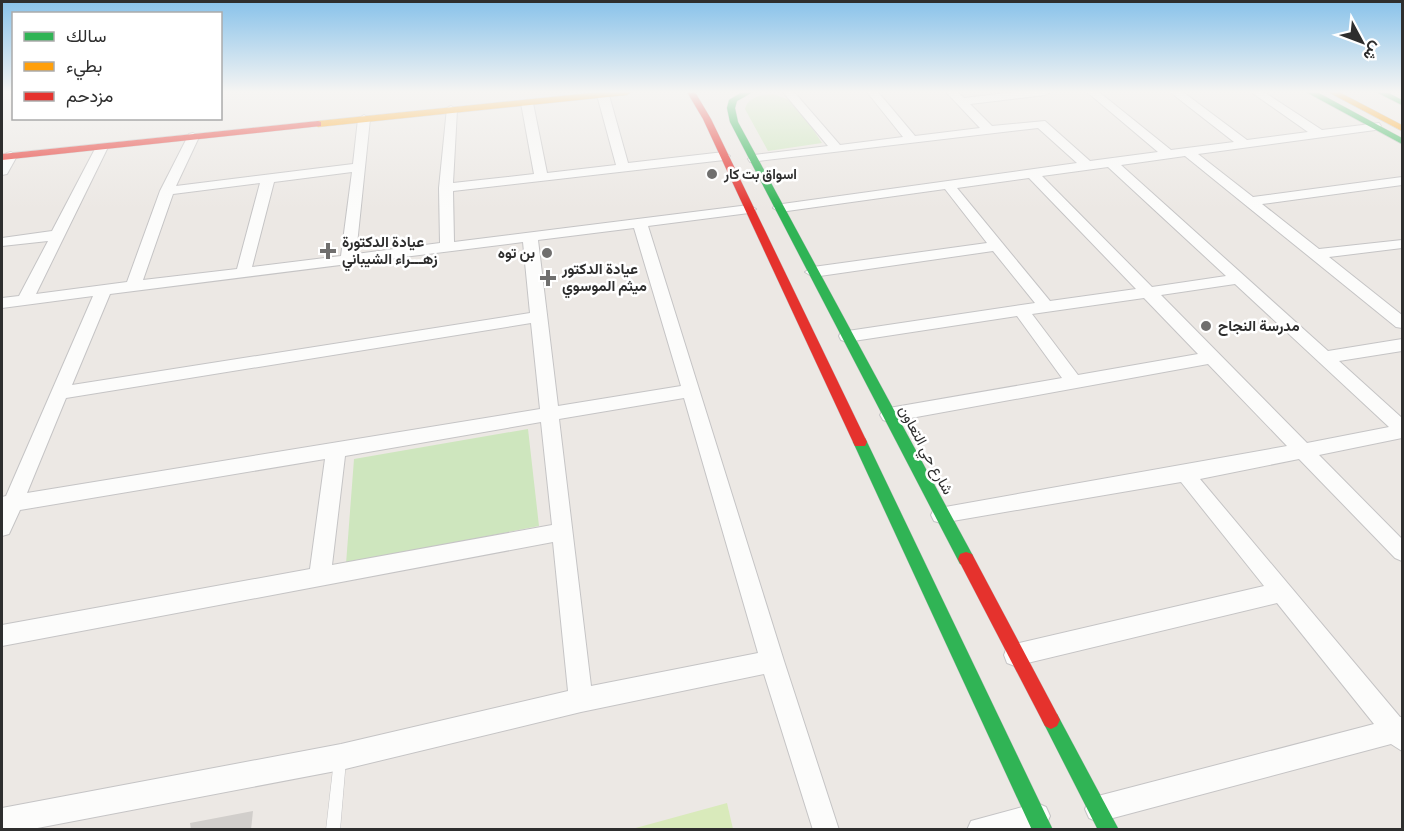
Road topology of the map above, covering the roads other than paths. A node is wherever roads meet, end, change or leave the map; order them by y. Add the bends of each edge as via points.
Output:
1 (127, 131) edge
2 (257, 131) edge
3 (363, 131) edge
4 (450, 131) edge
5 (532, 131) edge
6 (613, 131) edge
7 (716, 131) edge
8 (739, 131) edge
9 (821, 131) edge
10 (904, 131) edge
11 (983, 131) edge
12 (1048, 131) edge
13 (1139, 131) edge
14 (1227, 131) edge
15 (1315, 131) edge
16 (1342, 131) edge
17 (1384, 131) edge
18 (1320, 134) junction
19 (193, 137) junction
20 (912, 140) junction
21 (1402, 141) edge
22 (2, 144) edge
23 (1245, 144) junction
24 (102, 147) junction
25 (837, 149) junction
26 (1188, 152) junction
27 (1169, 155) junction
28 (724, 156) junction
29 (6, 157) edge
30 (754, 159) junction
31 (1111, 163) junction
32 (1087, 166) junction
33 (359, 167) junction
34 (623, 168) junction
35 (2, 171) edge
36 (1032, 174) junction
37 (541, 177) junction
38 (268, 179) junction
39 (1402, 181) edge
40 (948, 185) junction
41 (446, 188) junction
42 (167, 191) junction
43 (1250, 201) junction
44 (780, 208) junction
45 (749, 209) junction
46 (640, 223) junction
47 (58, 235) junction
48 (530, 237) junction
49 (2, 242) edge
50 (1402, 244) edge
51 (997, 246) junction
52 (447, 247) junction
53 (1316, 254) junction
54 (348, 260) junction
55 (813, 272) junction
56 (243, 273) junction
57 (1238, 279) junction
58 (133, 286) junction
59 (104, 290) junction
60 (1148, 291) junction
61 (25, 300) junction
62 (2, 303) edge
63 (1045, 306) junction
64 (1020, 309) junction
65 (539, 317) junction
66 (1402, 323) edge
67 (847, 336) junction
68 (1402, 345) edge
69 (1212, 357) junction
70 (1325, 357) junction
71 (1074, 382) junction
72 (691, 391) junction
73 (60, 393) junction
74 (550, 415) junction
75 (889, 415) junction
76 (1402, 429) edge
77 (336, 450) junction
78 (1303, 450) junction
79 (1185, 474) junction
80 (7, 504) edge
81 (941, 515) junction
82 (2, 528) edge
83 (562, 532) junction
84 (1402, 552) edge
85 (320, 576) junction
86 (1282, 592) junction
87 (2, 636) edge
88 (1015, 654) junction
89 (772, 661) junction
90 (581, 700) junction
91 (1400, 733) edge
92 (341, 757) junction
93 (1103, 819) edge
94 (2, 821) edge
95 (1040, 823) edge
96 (333, 830) edge
97 (826, 830) edge
98 (980, 830) edge

1 - 22 main road
2 - 19 main road
3 - 33 street
4 - 41 street
5 - 37 street
6 - 34 street
7 - 28 main road
8 - 30 main road, شارع حي التعاون
9 - 25 street
10 - 20 street
11 - 20 street
12 - 32 street
13 - 27 street
14 - 23 street
15 - 18 street
16 - 18 street
17 - 21 main road
18 - 23 street
19 - 24 main road
19 - 42 street
20 - 25 street
23 - 26 street
24 - 29 main road
24 - 47 street
25 - 30 street
26 - 27 street
26 - 43 street
27 - 31 street
28 - 34 street
28 - 45 main road
29 - 35 street
30 - 44 main road, شارع حي التعاون
31 - 32 street
31 - 57 street
32 - 36 street
33 - 38 street
33 - 54 street
34 - 37 street
36 - 40 street
36 - 60 street
37 - 41 street
38 - 42 street
38 - 56 street
39 - 43 street
40 - 44 street
40 - 51 street
41 - 52 street
42 - 58 street
43 - 53 street
44 - 55 main road, شارع حي التعاون
45 - 46 street
45 - 95 main road
46 - 48 street
46 - 72 street
47 - 49 street
47 - 61 street
48 - 52 street
48 - 65 street
50 - 53 street
51 - 55 street
51 - 63 street
52 - 54 street
53 - 66 street
54 - 56 street
55 - 67 main road, شارع حي التعاون
56 - 58 street
57 - 60 street
57 - 70 street
58 - 59 street
59 - 61 street
59 - 73 street
60 - 63 street
60 - 69 street
61 - 62 street
63 - 64 street
64 - 67 street
64 - 71 street
65 - 73 street
65 - 74 street
67 - 75 main road, شارع حي التعاون
68 - 70 street
69 - 71 street
69 - 78 street
70 - 76 street
71 - 75 street
72 - 74 street
72 - 89 street
73 - 80 street
74 - 77 street
74 - 83 street
75 - 81 main road, شارع حي التعاون
76 - 78 street
77 - 80 street
77 - 85 street
78 - 79 street
78 - 84 street
79 - 81 street
79 - 86 street
80 - 82 street
81 - 88 main road, شارع حي التعاون
83 - 85 street
83 - 90 street
85 - 87 street
86 - 88 street
86 - 91 street
88 - 93 main road, شارع حي التعاون
89 - 90 street
89 - 97 street
90 - 92 street
91 - 93 street
92 - 94 street
92 - 96 lane
95 - 98 street

